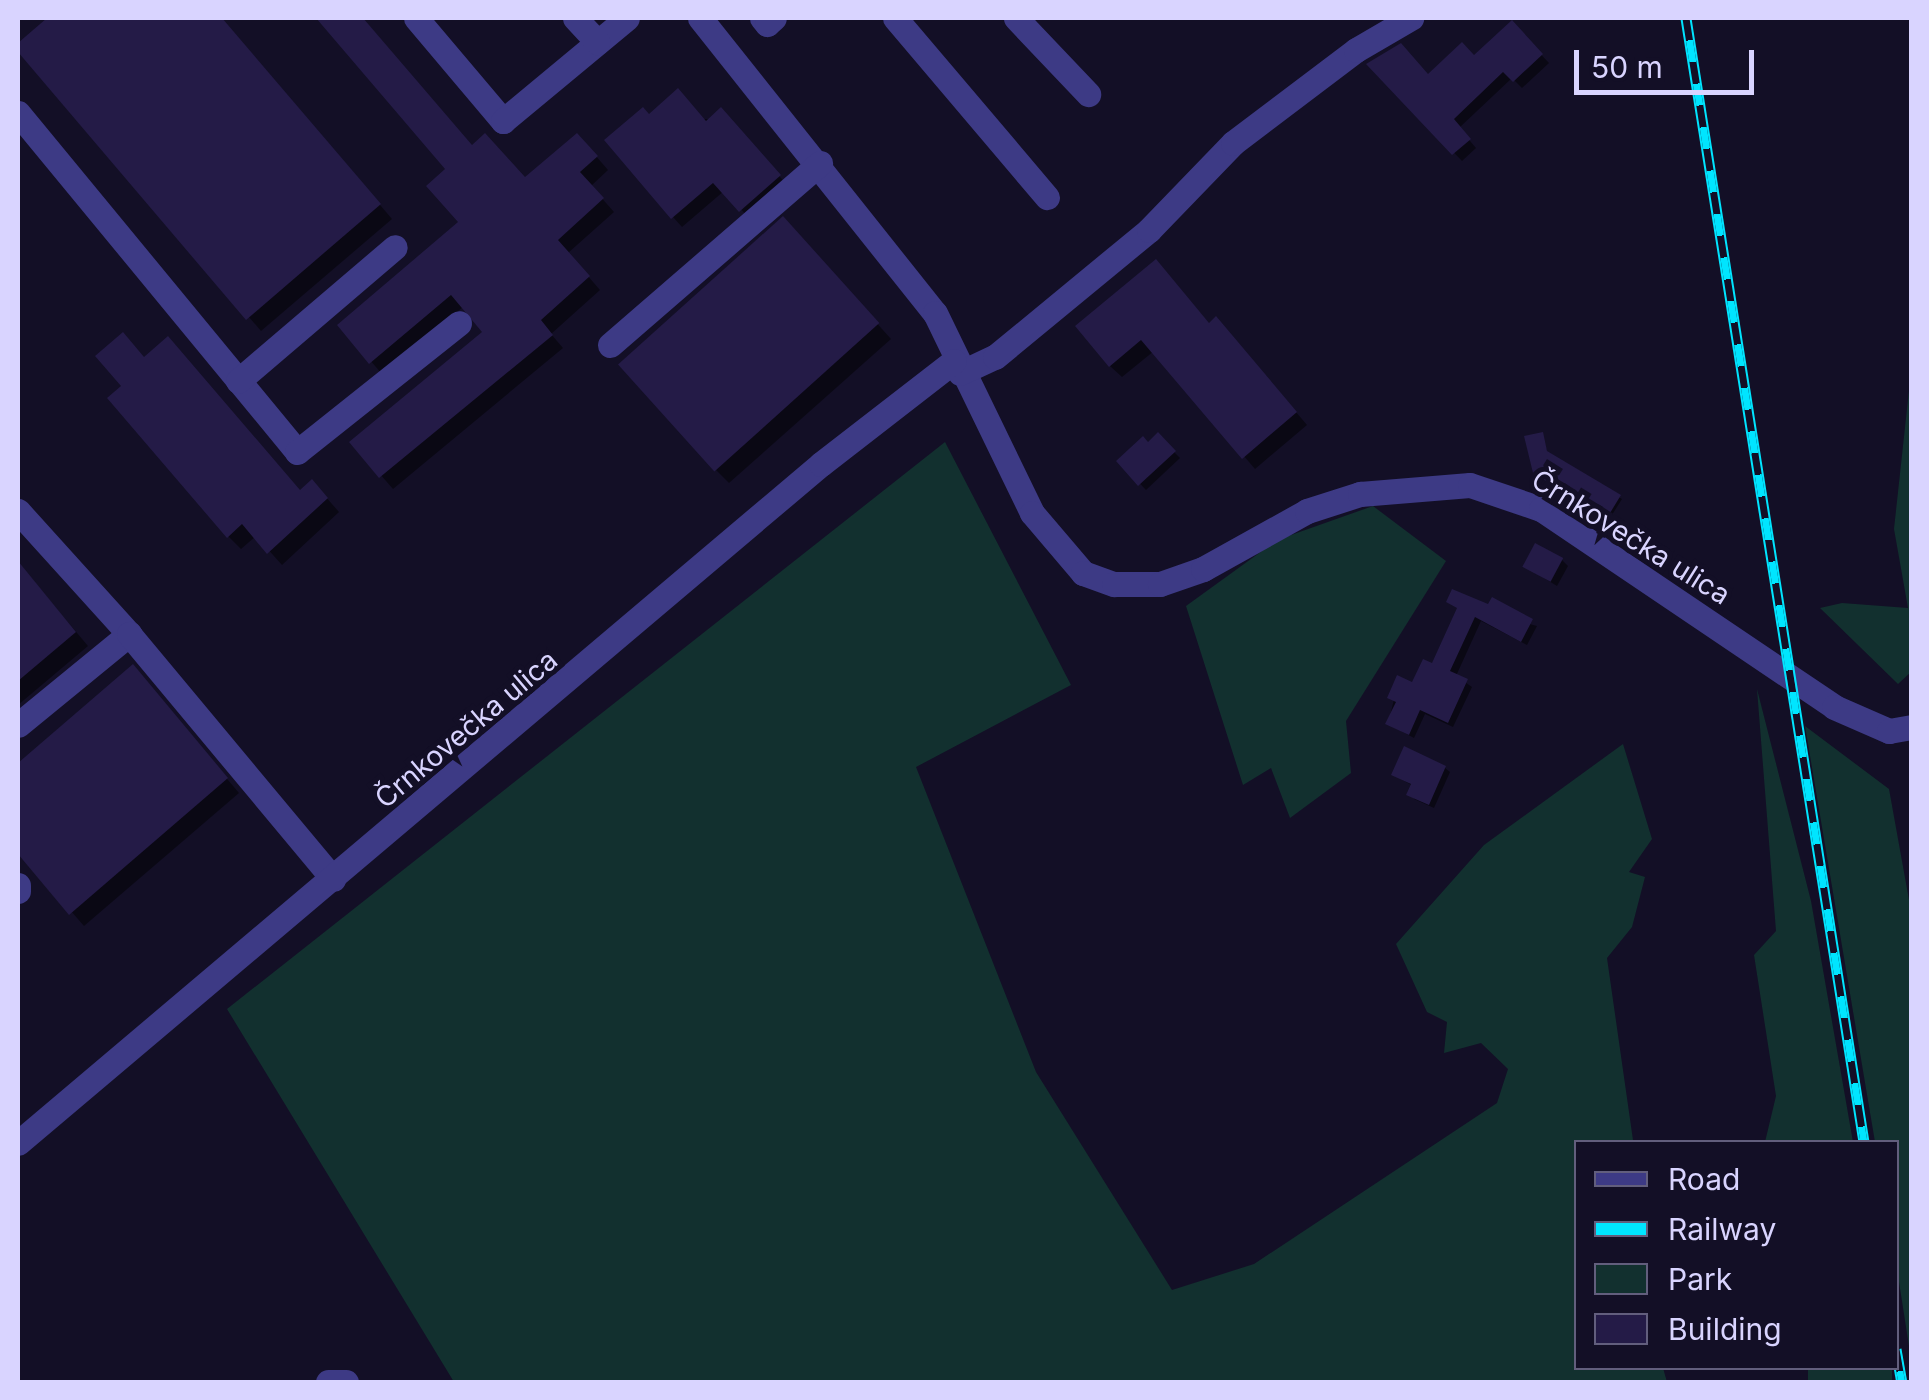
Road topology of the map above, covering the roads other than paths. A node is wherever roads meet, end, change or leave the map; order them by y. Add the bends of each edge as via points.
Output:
1 (416, 18) edge
2 (575, 18) edge
3 (627, 18) edge
4 (700, 18) edge
5 (762, 18) edge
6 (774, 18) edge
7 (895, 18) edge
8 (1016, 18) edge
9 (1411, 18) edge
10 (597, 42) junction
11 (1088, 94) dead end
12 (18, 113) edge
13 (820, 163) junction
14 (1047, 197) dead end
15 (396, 247) dead end
16 (458, 323) dead end
17 (610, 344) dead end
18 (957, 367) junction
19 (238, 381) junction
20 (18, 511) edge
21 (129, 634) junction
22 (18, 725) edge
23 (1912, 727) edge
24 (333, 879) junction
25 (18, 1143) edge
26 (328, 1382) edge
27 (346, 1382) edge

1 - 10 street via 503,121
2 - 10 street
3 - 10 street
4 - 13 street, Črnkovečka ulica
5 - 6 street via 767,24
7 - 14 street
8 - 11 street
9 - 18 street via 1356,50 1234,143 1149,230 995,358
12 - 19 street
13 - 17 street
13 - 18 street, Črnkovečka ulica via 935,313
15 - 19 street
16 - 19 street via 297,452
18 - 23 street, Črnkovečka ulica via 1032,514 1083,573 1114,584 1160,584 1203,569 1307,511 1360,494 1470,485 1541,509 1834,706 1888,731
18 - 24 street, Črnkovečka ulica via 822,464
20 - 21 street
21 - 22 street
21 - 24 street
24 - 25 street, Črnkovečka ulica
26 - 27 street

